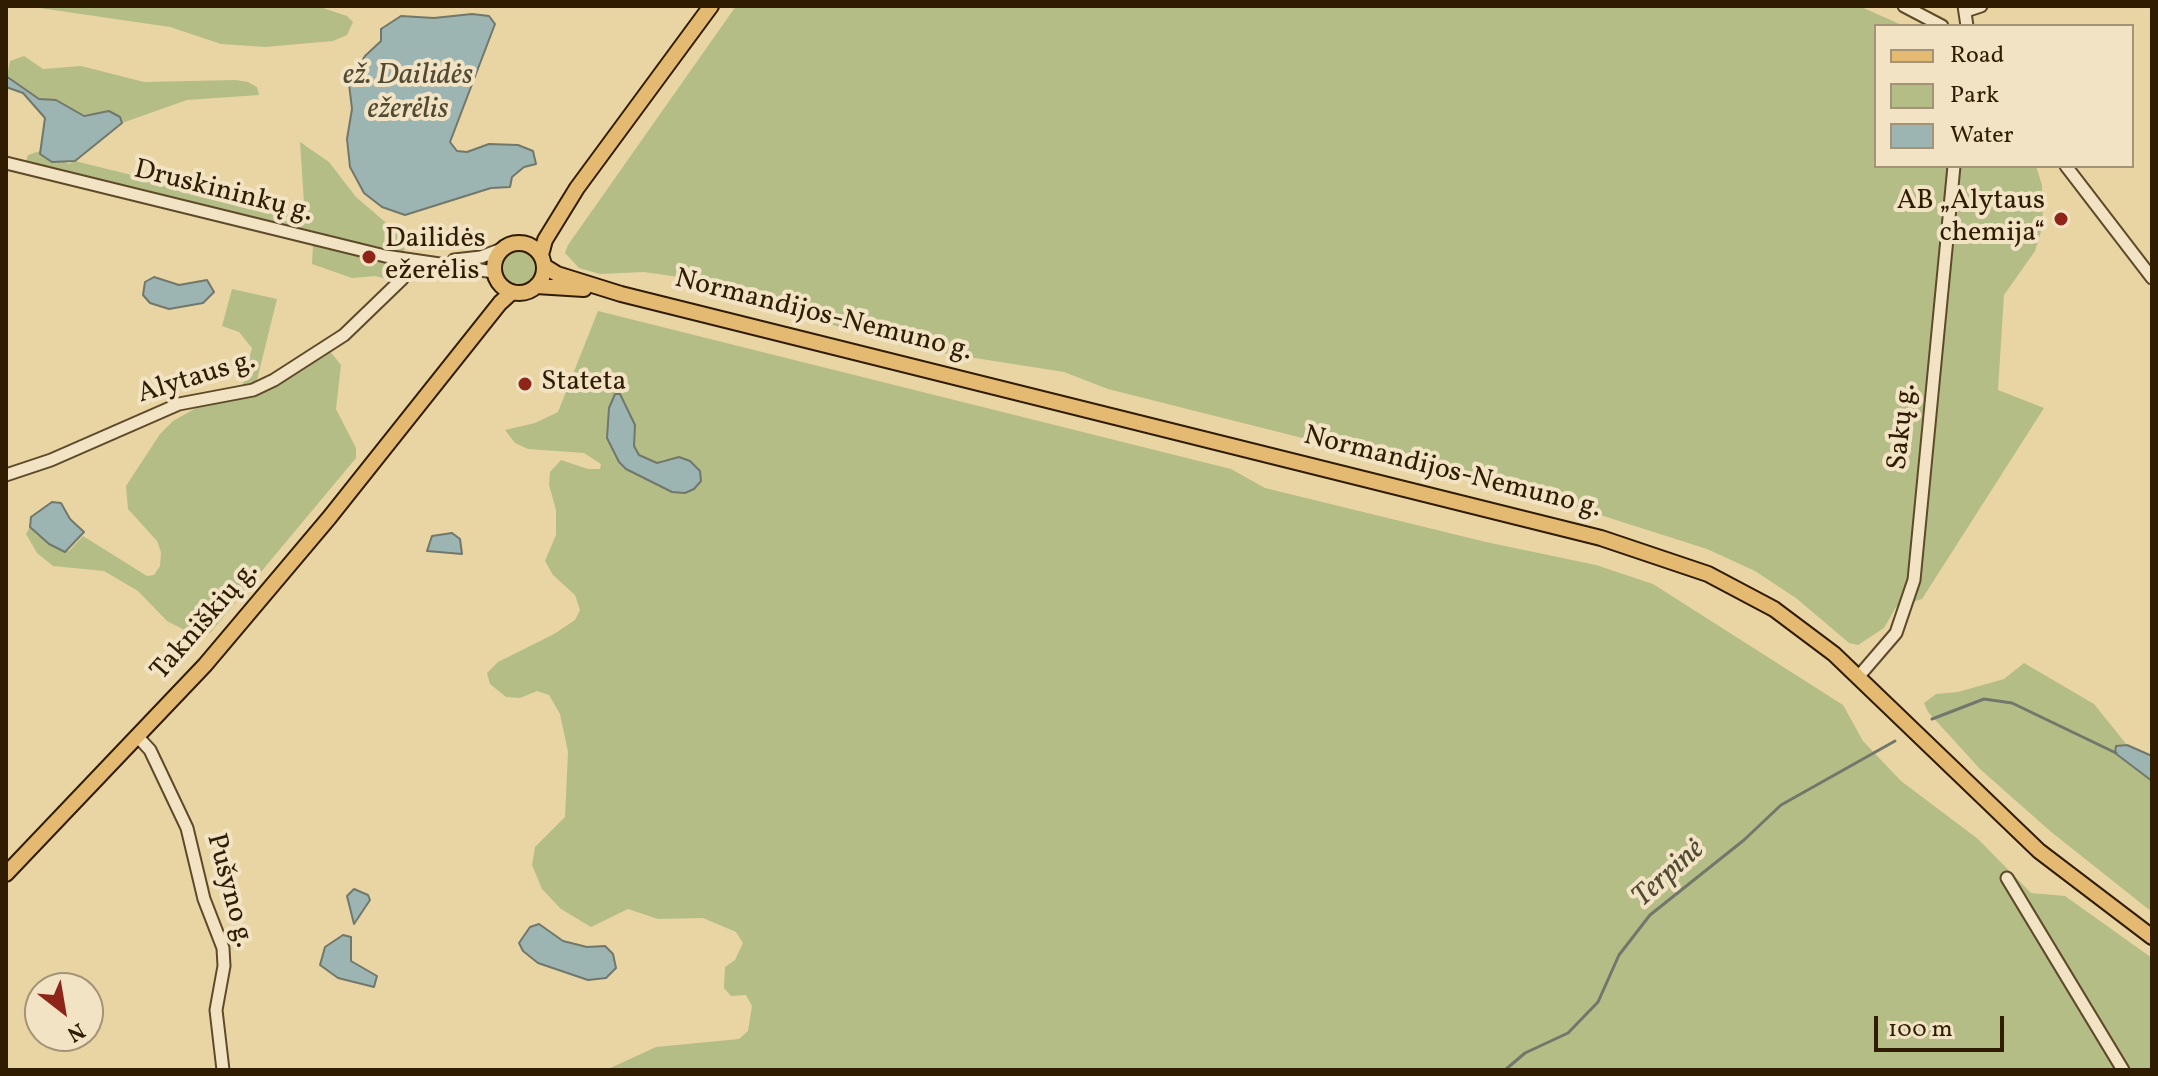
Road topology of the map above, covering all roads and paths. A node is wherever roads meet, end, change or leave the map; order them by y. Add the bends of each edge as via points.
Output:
1 (711, 6) edge
2 (1904, 6) edge
3 (1981, 6) edge
4 (1965, 8) edge
5 (1938, 24) edge
6 (6, 163) edge
7 (1954, 168) edge
8 (2068, 168) edge
9 (577, 188) junction
10 (526, 243) junction
11 (502, 249) junction
12 (543, 260) junction
13 (413, 261) junction
14 (430, 262) junction
15 (496, 277) junction
16 (2152, 278) edge
17 (536, 286) junction
18 (512, 292) junction
19 (621, 294) junction
20 (428, 390) junction
21 (6, 475) edge
22 (1859, 676) junction
23 (138, 737) junction
24 (6, 874) edge
25 (2007, 878) dead end
26 (2152, 937) edge
27 (223, 1070) edge
28 (2123, 1070) edge

1 - 9 main road
2 - 5 street
3 - 4 street
6 - 13 street, Druskininkų g.
7 - 22 street, Sakų g. via 1914,580 1896,633
8 - 16 street
9 - 10 main road
9 - 12 main road via 545,240
10 - 11 main road
10 - 12 main road
11 - 14 street via 481,257
11 - 15 main road via 494,264
12 - 17 main road
12 - 19 main road, Normandijos-Nemuno g. via 557,274
13 - 14 street, Druskininkų g.
13 - 21 street, Alytaus g. via 344,335 274,380 253,390 179,404
14 - 15 street
15 - 18 main road
15 - 20 main road via 494,298
17 - 18 main road
17 - 19 main road, Normandijos-Nemuno g.
18 - 20 main road
19 - 22 main road, Normandijos-Nemuno g. via 1639,549 1708,574 1774,609
20 - 23 main road, Takniškių g. via 269,591
22 - 26 main road, Normandijos-Nemuno g. via 2039,851
23 - 24 main road, Takniškių g.
23 - 27 street, Pušyno g. via 150,750 187,828 204,899 223,948 216,1010
25 - 28 street

